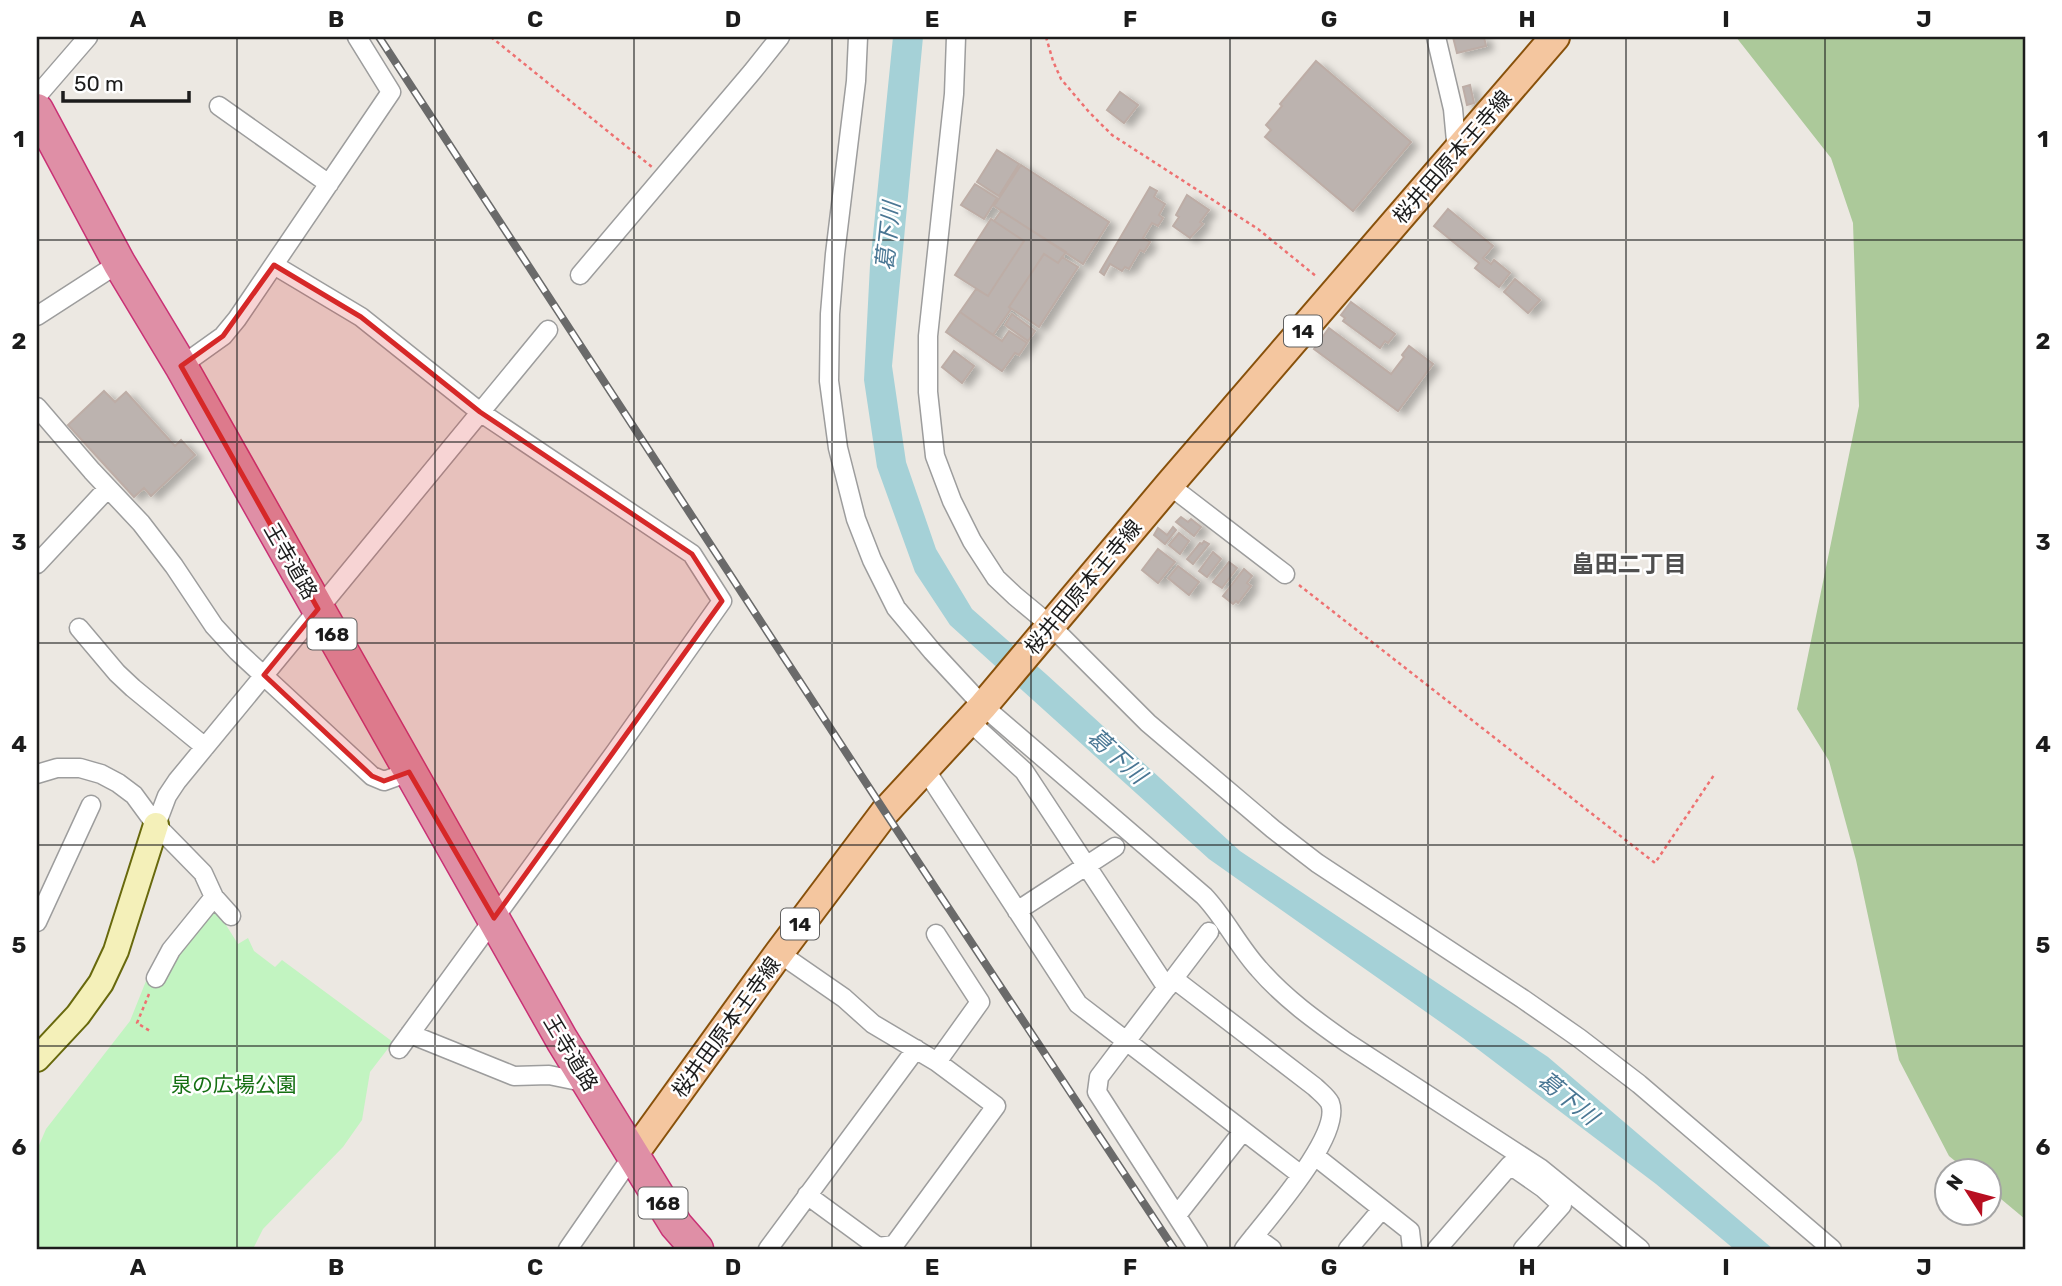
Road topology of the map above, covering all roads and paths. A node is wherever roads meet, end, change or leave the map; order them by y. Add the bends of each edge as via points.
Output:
1 (88, 37) edge
2 (358, 37) edge
3 (491, 37) edge
4 (780, 37) edge
5 (858, 37) edge
6 (956, 37) edge
7 (1045, 37) edge
8 (1436, 37) edge
9 (1555, 37) edge
10 (37, 96) edge
11 (219, 106) dead end
12 (37, 110) edge
13 (1457, 152) junction
14 (329, 184) junction
15 (655, 187) junction
16 (119, 263) junction
17 (274, 265) junction
18 (580, 275) dead end
19 (1338, 290) junction
20 (37, 316) edge
21 (548, 330) dead end
22 (181, 366) junction
23 (37, 407) edge
24 (480, 412) junction
25 (1169, 485) junction
26 (108, 488) junction
27 (37, 564) edge
28 (1285, 574) joint
29 (318, 609) junction
30 (1050, 625) junction
31 (79, 628) dead end
32 (264, 675) junction
33 (976, 714) junction
34 (205, 747) junction
35 (925, 769) junction
36 (409, 772) junction
37 (37, 774) edge
38 (1713, 775) dead end
39 (91, 805) dead end
40 (156, 825) junction
41 (1115, 847) dead end
42 (1086, 866) junction
43 (214, 897) junction
44 (1017, 911) junction
45 (231, 916) dead end
46 (494, 918) junction
47 (37, 922) edge
48 (1209, 932) dead end
49 (936, 934) dead end
50 (779, 953) junction
51 (156, 978) joint
52 (1170, 983) junction
53 (149, 1031) dead end
54 (410, 1034) junction
55 (1126, 1041) junction
56 (399, 1049) dead end
57 (916, 1049) junction
58 (37, 1059) edge
59 (937, 1062) junction
60 (588, 1083) junction
61 (1243, 1131) junction
62 (633, 1155) junction
63 (1315, 1156) junction
64 (1301, 1175) junction
65 (807, 1195) junction
66 (1382, 1209) junction
67 (1177, 1215) junction
68 (1249, 1243) edge
69 (1530, 1247) edge
70 (568, 1249) edge
71 (697, 1249) edge
72 (768, 1249) edge
73 (1198, 1249) edge
74 (1272, 1249) edge
75 (1348, 1249) edge
76 (1412, 1249) edge
77 (1437, 1249) edge
78 (1640, 1249) edge
79 (1832, 1249) edge

1 - 10 street
2 - 14 street via 391,92
3 - 15 path via 652,167
4 - 15 street
5 - 33 street via 830,314 829,381 838,448 872,560 897,608
6 - 30 street via 928,336 935,456 972,541 996,578
7 - 19 path via 1061,79 1112,135 1258,229
8 - 13 street via 1453,109
9 - 13 main road, 桜井田原本王寺線 / 14
11 - 14 street
12 - 16 highway, 王寺道路 / 168
13 - 19 main road, 桜井田原本王寺線 / 14
14 - 17 street
15 - 18 street
16 - 20 street
16 - 22 highway, 王寺道路 / 168
17 - 22 street via 223,336
17 - 24 street via 361,317
19 - 25 main road, 桜井田原本王寺線 / 14
21 - 24 street
22 - 29 highway, 王寺道路 / 168
23 - 26 street
24 - 29 street
24 - 46 street via 692,554 722,601
25 - 28 street
25 - 30 main road, 桜井田原本王寺線 / 14
26 - 27 street
26 - 32 street via 141,523 214,626
28 - 38 path via 1655,863
29 - 32 street
29 - 36 highway, 王寺道路 / 168
30 - 33 main road, 桜井田原本王寺線 / 14
30 - 79 street via 1148,723 1273,829 1358,892 1579,1038
31 - 34 street via 117,673
32 - 34 street
32 - 36 street via 372,776 384,781
33 - 35 main road, 桜井田原本王寺線 / 14
33 - 42 street via 1024,771
33 - 78 street via 1204,895 1259,970 1318,1023 1540,1168
34 - 40 street via 167,796
35 - 44 street
35 - 50 main road, 桜井田原本王寺線 / 14 via 884,813
36 - 46 highway, 王寺道路 / 168
37 - 40 street via 80,768 101,774 134,795
39 - 47 street
40 - 43 street via 203,873
40 - 58 street via 116,951 101,983
41 - 42 street
42 - 44 street
42 - 52 street
43 - 45 street
43 - 51 street via 171,950
44 - 55 street via 1078,1004
46 - 54 street
46 - 60 highway, 王寺道路 / 168
48 - 52 street
49 - 59 street via 980,1003
50 - 57 street via 845,998 873,1024
50 - 62 main road, 桜井田原本王寺線 / 14
51 - 53 path via 138,1023
52 - 55 street
52 - 63 street via 1324,1096 1331,1115
54 - 56 street
54 - 60 street via 514,1076 549,1075
55 - 61 street
55 - 67 street via 1099,1077 1097,1092
57 - 59 street
57 - 65 street
59 - 65 street via 996,1105 894,1245 878,1247
60 - 62 highway, 王寺道路 / 168
61 - 64 street
61 - 67 street
62 - 70 street
62 - 71 highway, 168 via 676,1225
63 - 64 street
63 - 66 street
64 - 68 street
65 - 72 street
66 - 75 street
66 - 76 street via 1410,1231
67 - 73 street
68 - 74 street
69 - 77 street via 1562,1205 1510,1165

